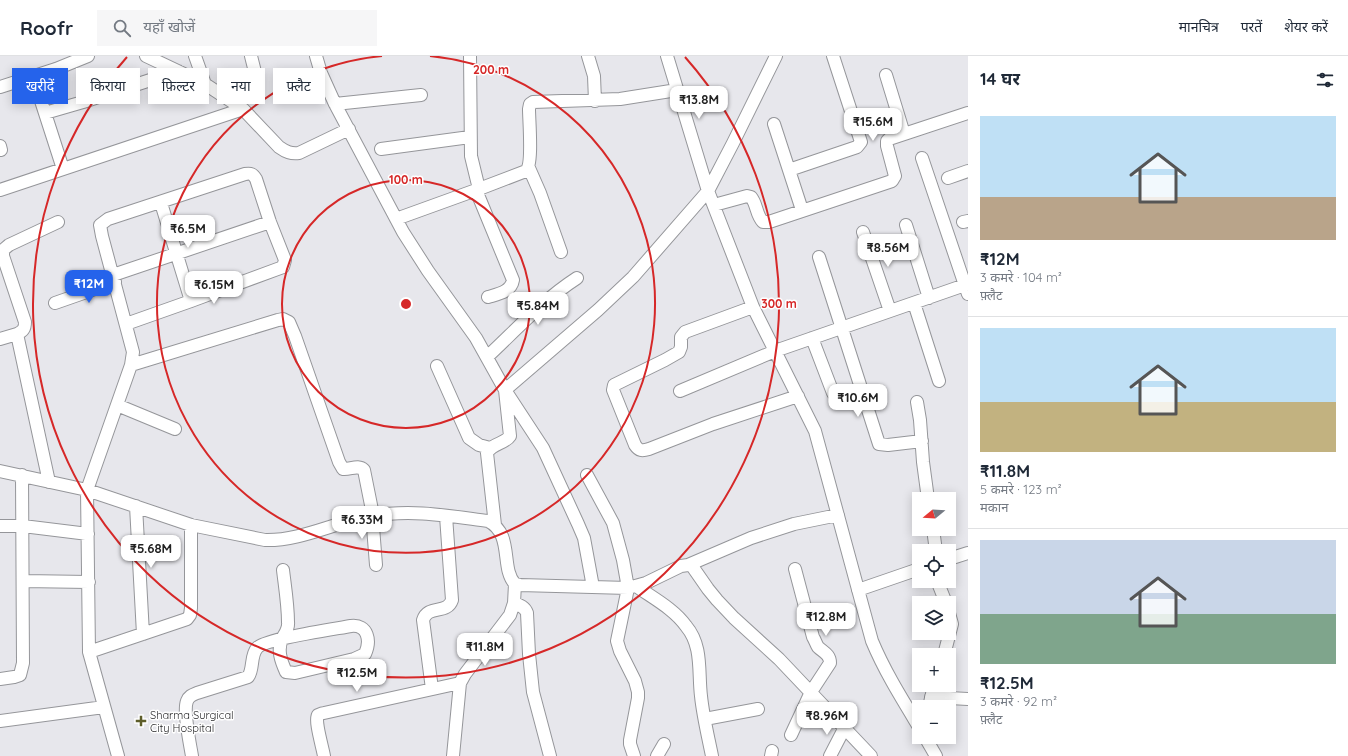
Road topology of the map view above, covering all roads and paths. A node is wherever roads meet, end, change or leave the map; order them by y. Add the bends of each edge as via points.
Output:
1 (88, 56) edge
2 (146, 56) edge
3 (195, 56) edge
4 (251, 56) edge
5 (316, 56) edge
6 (320, 56) edge
7 (470, 56) edge
8 (588, 56) edge
9 (666, 56) edge
10 (776, 56) edge
11 (833, 56) edge
12 (58, 68) edge
13 (172, 68) edge
14 (199, 68) edge
15 (254, 68) edge
16 (886, 75) dead end
17 (148, 81) edge
18 (12, 83) edge
19 (0, 87) edge
20 (677, 90) junction
21 (421, 95) dead end
22 (595, 101) junction
23 (42, 104) edge
24 (235, 104) edge
25 (335, 104) junction
26 (243, 109) junction
27 (45, 113) junction
28 (968, 113) edge
29 (774, 124) dead end
30 (349, 129) junction
31 (904, 134) junction
32 (470, 137) junction
33 (381, 149) dead end
34 (922, 158) dead end
35 (529, 168) junction
36 (63, 169) junction
37 (789, 170) junction
38 (968, 171) edge
39 (948, 178) dead end
40 (0, 190) edge
41 (477, 190) junction
42 (708, 191) junction
43 (161, 203) junction
44 (714, 206) junction
45 (802, 210) junction
46 (396, 220) junction
47 (58, 222) dead end
48 (270, 222) junction
49 (906, 225) dead end
50 (863, 232) dead end
51 (561, 252) dead end
52 (177, 254) junction
53 (819, 257) dead end
54 (4, 276) edge
55 (577, 278) dead end
56 (114, 279) junction
57 (966, 282) edge
58 (488, 297) dead end
59 (929, 298) junction
60 (191, 302) junction
61 (55, 303) dead end
62 (914, 303) junction
63 (753, 307) junction
64 (890, 311) junction
65 (126, 324) junction
66 (841, 328) junction
67 (17, 334) junction
68 (812, 338) junction
69 (0, 339) edge
70 (775, 352) junction
71 (487, 357) junction
72 (131, 365) junction
73 (437, 366) dead end
74 (939, 381) dead end
75 (505, 390) junction
76 (680, 391) dead end
77 (833, 393) dead end
78 (798, 396) junction
79 (917, 402) dead end
80 (117, 406) junction
81 (175, 429) dead end
82 (922, 441) junction
83 (490, 448) junction
84 (0, 471) edge
85 (22, 475) junction
86 (587, 475) dead end
87 (49, 482) junction
88 (87, 490) junction
89 (927, 492) edge
90 (136, 506) junction
91 (374, 515) junction
92 (838, 515) junction
93 (446, 516) junction
94 (191, 525) junction
95 (495, 525) junction
96 (0, 526) edge
97 (23, 526) junction
98 (88, 534) junction
99 (968, 553) edge
100 (956, 557) edge
101 (376, 565) dead end
102 (688, 565) junction
103 (795, 569) dead end
104 (283, 570) dead end
105 (912, 571) edge
106 (23, 581) junction
107 (89, 582) junction
108 (516, 584) junction
109 (593, 587) junction
110 (632, 587) junction
111 (858, 590) junction
112 (514, 603) junction
113 (143, 634) junction
114 (282, 639) junction
115 (89, 652) junction
116 (0, 678) edge
117 (460, 683) junction
118 (432, 689) junction
119 (812, 692) junction
120 (968, 698) edge
121 (949, 700) edge
122 (104, 707) junction
123 (758, 709) dead end
124 (912, 715) edge
125 (705, 719) junction
126 (0, 721) edge
127 (845, 728) junction
128 (790, 735) dead end
129 (664, 744) dead end
130 (929, 744) edge
131 (118, 756) edge
132 (192, 756) edge
133 (324, 756) edge
134 (453, 756) edge
135 (550, 756) edge
136 (634, 756) edge
137 (657, 756) edge
138 (712, 756) edge
139 (830, 756) edge
140 (871, 756) edge
141 (936, 756) edge

1 - 12 street
2 - 13 street
3 - 14 street
4 - 15 street
5 - 6 street
5 - 25 street
7 - 32 street
8 - 22 street via 594,76
9 - 20 street
10 - 42 street
11 - 37 street via 861,142 857,147
16 - 31 street
17 - 27 street
18 - 19 street
20 - 22 street via 634,98
20 - 42 street
21 - 25 street
22 - 35 street via 539,101 530,104
23 - 27 street
24 - 26 street
25 - 30 street
26 - 30 street via 279,148 292,154
26 - 36 street
27 - 36 street
28 - 31 street
29 - 37 street
30 - 46 street
31 - 45 street via 887,141 895,176 892,181
32 - 33 street
32 - 41 street
34 - 57 street
35 - 41 street
35 - 51 street
36 - 40 street
37 - 45 street
38 - 39 street
41 - 46 street
41 - 58 street via 513,280 509,289
42 - 44 street
42 - 75 street via 633,278
43 - 48 street via 250,173 256,179
43 - 52 street
43 - 56 street via 108,219 100,225
44 - 45 street via 751,197 761,220 766,222
44 - 63 street
46 - 71 street via 428,272
47 - 54 street via 5,247 2,253
48 - 52 street
48 - 60 street via 285,260 283,267
49 - 59 street
50 - 64 street
52 - 56 street
52 - 60 street
53 - 66 street
54 - 67 street via 25,322 25,327
55 - 71 street via 544,303
56 - 61 street
56 - 65 street
57 - 59 street
59 - 62 street
60 - 65 street
62 - 64 street
62 - 74 street
63 - 70 street
63 - 78 street via 685,332 681,338 679,352 614,385 613,390 635,445 641,451 649,449 713,424
64 - 66 street
65 - 72 street via 133,352
66 - 68 street
66 - 82 street via 879,444
67 - 69 street
67 - 87 street
68 - 70 street
68 - 77 street
70 - 76 street
70 - 78 street
71 - 75 street
72 - 80 street
72 - 91 street via 278,320 286,320 295,336 339,462 343,469 358,467 364,470
73 - 83 street via 469,438 479,445
75 - 83 street via 510,436
75 - 109 street via 543,448 578,524 584,538
78 - 92 street via 816,431
79 - 82 street
80 - 81 street
80 - 88 street
82 - 89 street
83 - 95 street via 487,453
84 - 85 street
85 - 87 street
85 - 97 street
86 - 110 street via 613,523
87 - 88 street
88 - 90 street
88 - 98 street
90 - 94 street
90 - 113 street
91 - 93 street via 414,512
91 - 94 street via 274,540
91 - 101 street
92 - 102 street via 794,524 751,538
92 - 111 street
93 - 95 street via 488,521
93 - 118 street via 452,600 446,608 426,614 424,620
94 - 113 street via 190,615 187,619
95 - 108 street via 500,532 511,577
96 - 97 street
97 - 98 street
97 - 106 street
98 - 107 street
99 - 100 street
102 - 110 street
102 - 119 street via 692,566 708,589 734,618
103 - 119 street via 814,637 819,648 830,659
104 - 114 street via 288,622 287,632
105 - 111 street
106 - 107 street
106 - 116 street via 22,670 18,676
107 - 115 street
108 - 109 street
108 - 112 street
109 - 110 street
110 - 125 street via 674,613 693,636 699,656
110 - 136 street via 617,641 638,692 630,740
111 - 124 street via 881,663
112 - 117 street via 507,620
112 - 135 street via 526,609 527,613 533,692
113 - 115 street
114 - 114 street via 357,626 364,630 368,642 367,650 362,656 290,673 286,672 281,660 279,648
114 - 132 street via 270,641 256,648 248,677 197,693 187,700 185,712
115 - 122 street
117 - 118 street
117 - 134 street
118 - 133 street via 318,715 316,719
119 - 127 street
119 - 128 street
120 - 121 street
122 - 126 street
122 - 131 street
123 - 125 street
125 - 138 street
127 - 139 street
127 - 140 street
129 - 137 street
130 - 141 street

